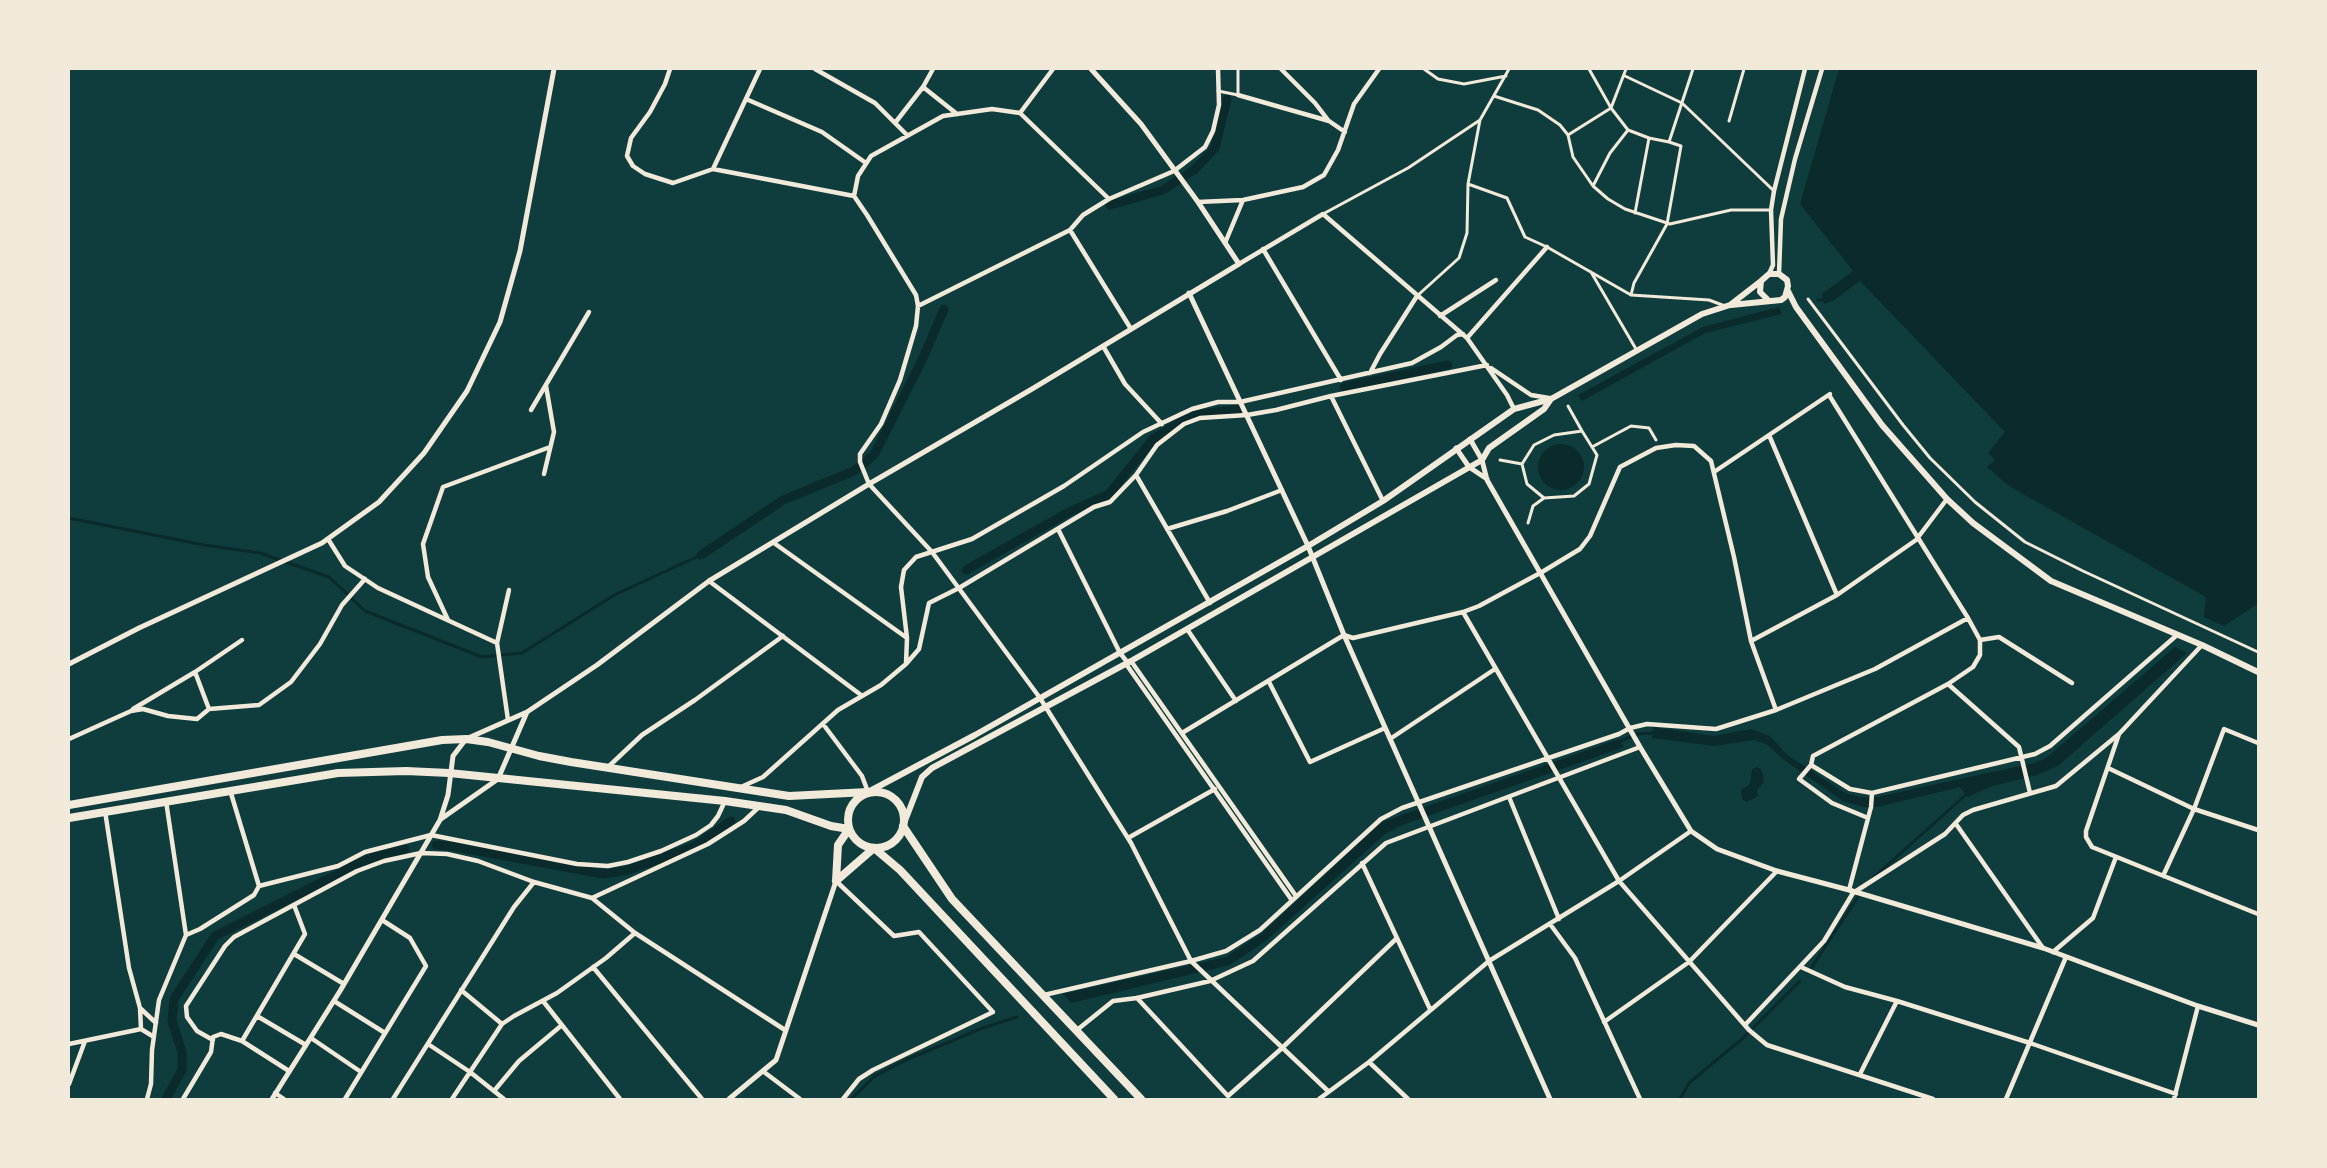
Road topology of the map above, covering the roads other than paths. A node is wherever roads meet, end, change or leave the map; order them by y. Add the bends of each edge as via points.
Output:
1 (554, 69) edge
2 (670, 69) edge
3 (760, 69) edge
4 (815, 69) edge
5 (829, 69) edge
6 (933, 69) edge
7 (1053, 69) edge
8 (1091, 69) edge
9 (1218, 69) edge
10 (1238, 69) edge
11 (1281, 69) edge
12 (1379, 69) edge
13 (1424, 69) edge
14 (1509, 69) edge
15 (1589, 69) edge
16 (1626, 69) edge
17 (1693, 69) edge
18 (1744, 69) edge
19 (1805, 69) edge
20 (1822, 69) edge
21 (829, 75) junction
22 (1506, 76) junction
23 (1625, 76) junction
24 (923, 87) junction
25 (1218, 91) junction
26 (1238, 94) junction
27 (1494, 96) junction
28 (746, 99) junction
29 (1682, 103) junction
30 (1611, 108) junction
31 (1020, 113) junction
32 (957, 114) junction
33 (1480, 120) junction
34 (1329, 121) junction
35 (1729, 121) dead end
36 (895, 123) junction
37 (1628, 130) junction
38 (1344, 132) junction
39 (907, 135) junction
40 (1568, 135) junction
41 (1649, 138) junction
42 (1669, 142) junction
43 (866, 163) junction
44 (713, 169) junction
45 (1174, 171) junction
46 (1468, 184) junction
47 (1593, 186) junction
48 (1774, 191) junction
49 (854, 196) junction
50 (1108, 199) junction
51 (1243, 200) junction
52 (1198, 202) junction
53 (1772, 210) junction
54 (1635, 213) junction
55 (1323, 214) junction
56 (1667, 224) junction
57 (1070, 230) junction
58 (1225, 243) junction
59 (1547, 247) junction
60 (1263, 249) junction
61 (1239, 264) junction
62 (1590, 270) junction
63 (1769, 274) junction
64 (1779, 274) junction
65 (1496, 280) dead end
66 (1761, 281) junction
67 (1788, 291) junction
68 (1189, 293) junction
69 (1631, 295) junction
70 (1417, 296) junction
71 (1808, 299) dead end
72 (1781, 300) junction
73 (1769, 301) junction
74 (918, 306) junction
75 (1728, 306) junction
76 (1796, 307) junction
77 (589, 312) dead end
78 (1440, 316) junction
79 (1131, 329) junction
80 (1465, 336) junction
81 (1103, 346) junction
82 (1637, 350) junction
83 (1487, 365) junction
84 (1370, 373) junction
85 (1341, 380) junction
86 (546, 386) junction
87 (1331, 396) junction
88 (1551, 399) junction
89 (1240, 402) junction
90 (1568, 406) dead end
91 (1514, 409) junction
92 (531, 410) dead end
93 (1246, 415) junction
94 (1162, 424) junction
95 (1582, 430) junction
96 (1769, 435) junction
97 (1470, 439) junction
98 (1656, 440) dead end
99 (550, 447) junction
100 (1592, 447) junction
101 (1456, 448) junction
102 (1482, 460) junction
103 (1500, 460) dead end
104 (1522, 464) junction
105 (1469, 467) junction
106 (1714, 472) junction
107 (544, 474) dead end
108 (1136, 476) junction
109 (1487, 479) junction
110 (869, 484) junction
111 (1282, 490) junction
112 (1544, 498) junction
113 (1947, 499) junction
114 (1383, 501) junction
115 (1528, 524) dead end
116 (1058, 529) junction
117 (1167, 529) junction
118 (328, 539) junction
119 (1917, 539) junction
120 (774, 543) junction
121 (1308, 546) junction
122 (933, 552) junction
123 (1313, 558) junction
124 (1542, 572) junction
125 (365, 579) junction
126 (709, 581) junction
127 (959, 588) junction
128 (509, 590) dead end
129 (1837, 595) junction
130 (1210, 603) junction
131 (1463, 612) junction
132 (1968, 618) junction
133 (448, 620) junction
134 (1187, 629) junction
135 (1344, 635) junction
136 (2177, 635) junction
137 (783, 636) junction
138 (907, 638) junction
139 (242, 640) dead end
140 (1980, 640) junction
141 (1751, 641) junction
142 (497, 643) junction
143 (2202, 645) junction
144 (2258, 652) edge
145 (1120, 653) junction
146 (1128, 663) junction
147 (69, 664) edge
148 (906, 664) junction
149 (1495, 669) junction
150 (195, 672) junction
151 (2258, 672) edge
152 (1269, 682) junction
153 (2072, 683) dead end
154 (1948, 684) junction
155 (861, 695) junction
156 (1040, 698) junction
157 (1236, 701) junction
158 (1046, 708) junction
159 (209, 709) junction
160 (1776, 710) junction
161 (130, 711) junction
162 (527, 712) junction
163 (508, 720) junction
164 (823, 724) junction
165 (1385, 728) junction
166 (1630, 729) junction
167 (1182, 733) junction
168 (2120, 734) junction
169 (69, 739) edge
170 (466, 739) junction
171 (1390, 739) junction
172 (2258, 743) edge
173 (1638, 744) junction
174 (511, 748) junction
175 (1547, 760) junction
176 (2023, 761) junction
177 (1810, 767) junction
178 (607, 768) junction
179 (2109, 768) junction
180 (449, 773) junction
181 (1558, 776) junction
182 (498, 779) junction
183 (741, 787) junction
184 (1215, 789) junction
185 (230, 790) junction
186 (868, 792) junction
187 (2030, 793) junction
188 (1872, 795) junction
189 (1509, 797) junction
190 (166, 801) junction
191 (725, 801) junction
192 (1419, 804) junction
193 (69, 805) edge
194 (760, 806) junction
195 (2194, 809) junction
196 (105, 811) junction
197 (69, 818) edge
198 (1868, 818) junction
199 (440, 820) junction
200 (1427, 823) junction
201 (1956, 824) junction
202 (903, 826) junction
203 (849, 829) junction
204 (2258, 830) edge
205 (1691, 831) junction
206 (430, 835) junction
207 (1128, 838) junction
208 (874, 848) junction
209 (421, 853) junction
210 (2116, 857) junction
211 (1362, 863) junction
212 (1777, 871) junction
213 (2163, 876) junction
214 (1619, 881) junction
215 (534, 882) junction
216 (836, 882) junction
217 (259, 886) junction
218 (1851, 892) junction
219 (1294, 897) junction
220 (592, 898) junction
221 (294, 905) junction
222 (2258, 914) edge
223 (1559, 919) junction
224 (381, 920) junction
225 (1550, 924) junction
226 (635, 933) junction
227 (186, 935) junction
228 (1396, 939) junction
229 (2043, 948) junction
230 (2053, 952) junction
231 (294, 954) junction
232 (2066, 957) junction
233 (1192, 962) junction
234 (1489, 962) junction
235 (1689, 962) junction
236 (593, 968) junction
237 (1802, 968) junction
238 (1210, 981) junction
239 (344, 984) junction
240 (462, 990) junction
241 (1043, 995) junction
242 (1137, 998) junction
243 (1897, 1000) junction
244 (334, 1001) junction
245 (543, 1001) junction
246 (2198, 1006) junction
247 (140, 1008) junction
248 (1430, 1009) junction
249 (256, 1016) junction
250 (1604, 1022) junction
251 (156, 1023) junction
252 (502, 1024) junction
253 (562, 1025) junction
254 (2258, 1025) edge
255 (1747, 1027) junction
256 (141, 1029) junction
257 (785, 1030) junction
258 (1077, 1030) junction
259 (385, 1032) junction
260 (154, 1037) junction
261 (311, 1038) junction
262 (213, 1040) junction
263 (85, 1041) junction
264 (242, 1041) junction
265 (2030, 1043) junction
266 (69, 1044) edge
267 (428, 1044) junction
268 (306, 1045) junction
269 (1281, 1049) junction
270 (1369, 1062) junction
271 (289, 1071) junction
272 (361, 1072) junction
273 (470, 1072) junction
274 (764, 1072) junction
275 (1860, 1074) junction
276 (69, 1084) edge
277 (495, 1091) junction
278 (1328, 1091) junction
279 (1916, 1092) junction
280 (275, 1093) junction
281 (2175, 1097) edge
282 (147, 1099) edge
283 (183, 1099) edge
284 (272, 1099) edge
285 (284, 1099) edge
286 (345, 1099) edge
287 (393, 1099) edge
288 (452, 1099) edge
289 (504, 1099) edge
290 (620, 1099) edge
291 (702, 1099) edge
292 (729, 1099) edge
293 (800, 1099) edge
294 (843, 1099) edge
295 (1114, 1099) edge
296 (1141, 1099) edge
297 (1319, 1099) edge
298 (1408, 1099) edge
299 (1550, 1099) edge
300 (1640, 1099) edge
301 (1913, 1099) edge
302 (1933, 1099) edge
303 (2006, 1099) edge

1 - 118 street via 520,251 501,322 467,391 424,453 379,502
2 - 44 street via 650,112 631,138 627,156 645,174 673,183
3 - 28 street
4 - 21 street
5 - 21 street
6 - 24 street
7 - 31 street
8 - 45 street via 1141,124
9 - 25 street
10 - 26 street
11 - 34 street
12 - 38 street via 1354,104
13 - 22 street via 1438,79 1464,84
14 - 22 street
15 - 30 street
16 - 23 street
17 - 29 street
18 - 35 street
19 - 48 street
20 - 64 street via 1781,219
21 - 36 street via 875,103
22 - 27 street
23 - 29 street
23 - 30 street
24 - 32 street
24 - 36 street
25 - 26 street
25 - 45 street via 1213,131 1205,147
26 - 34 street
27 - 33 street
27 - 40 street via 1538,110
28 - 43 street via 822,132
28 - 44 street
29 - 42 street
29 - 48 street
30 - 37 street
30 - 40 street
31 - 32 street via 992,110
31 - 50 street
32 - 39 street via 943,116
33 - 46 street
33 - 55 street via 1408,168
34 - 38 street
36 - 39 street
37 - 41 street
37 - 47 street via 1610,153
38 - 51 street via 1324,175 1303,187
39 - 43 street
40 - 47 street via 1573,157
41 - 42 street
41 - 54 street
42 - 56 street via 1681,146
43 - 49 street via 858,176
44 - 49 street
45 - 50 street
45 - 52 street
46 - 59 street via 1507,198 1525,237
46 - 70 street via 1467,233 1459,258
47 - 54 street
48 - 53 street
49 - 74 street via 916,295
50 - 57 street via 1083,215
51 - 52 street
51 - 58 street
52 - 58 street
53 - 56 street via 1731,210
53 - 63 street via 1773,265
54 - 56 street
55 - 60 street
55 - 70 street
56 - 69 street
57 - 74 street
57 - 79 street
58 - 61 street
59 - 62 street
59 - 80 street
60 - 61 street
60 - 85 street
61 - 68 street
62 - 69 street
62 - 82 street
63 - 64 main road
63 - 66 main road
64 - 67 main road via 1787,280
65 - 78 street
66 - 73 main road via 1760,292
66 - 75 main road
67 - 72 main road
67 - 76 main road
68 - 79 street
68 - 89 street
69 - 75 street via 1709,300
70 - 78 street
70 - 84 street
71 - 144 street via 1930,458 1975,502 2025,542
72 - 73 main road
72 - 76 main road
73 - 75 main road
74 - 110 street via 900,380 881,424 860,454
75 - 82 main road via 1702,314
76 - 113 main road via 1882,425
77 - 86 street
78 - 80 street
79 - 81 street
80 - 83 street
80 - 84 street via 1457,335 1412,363
81 - 94 street via 1125,384
81 - 110 street
82 - 88 main road
83 - 87 street
83 - 88 street via 1530,395
83 - 91 street
84 - 85 street
85 - 89 street
86 - 92 street
86 - 99 street via 554,432
87 - 93 street
87 - 114 street
88 - 91 main road
88 - 102 main road via 1544,409 1489,447
89 - 93 street
89 - 94 street via 1218,402 1192,409
90 - 95 street
91 - 97 main road
93 - 108 street via 1200,418 1184,424 1158,445
93 - 111 street
94 - 122 street via 972,539
95 - 100 street
95 - 104 street via 1554,435 1534,445
96 - 106 street
96 - 119 street via 1829,394
96 - 129 street
97 - 101 main road
97 - 102 street
98 - 100 street via 1648,428 1631,426
99 - 107 street
99 - 133 street via 443,488 423,544 428,577
100 - 112 street via 1597,455 1588,484 1574,496
101 - 105 street
101 - 114 main road
102 - 105 main road
102 - 109 street
103 - 104 street
104 - 112 street via 1527,484
105 - 109 street
105 - 123 main road
106 - 124 street via 1711,461 1694,446 1656,448 1620,467 1590,536 1580,549
106 - 141 street
108 - 116 street via 1110,502
108 - 117 street
109 - 124 street
110 - 120 street
110 - 122 street
111 - 117 street
111 - 121 street
112 - 115 street via 1533,506
113 - 119 street
113 - 136 main road via 2051,581
114 - 121 main road
116 - 127 street
116 - 145 street
117 - 130 street
118 - 125 street via 345,566
118 - 147 street
119 - 129 street
119 - 132 street
120 - 126 street
120 - 138 street
121 - 123 street
121 - 130 main road
122 - 127 street
122 - 138 street via 916,557 904,570 901,587
123 - 134 main road
123 - 135 street
124 - 131 street
124 - 166 street
125 - 133 street
125 - 159 street via 291,682 259,705
126 - 137 street
126 - 162 street
127 - 148 street via 929,603 919,649
127 - 156 street
128 - 142 street
129 - 141 street
130 - 145 main road
131 - 135 street via 1353,638
131 - 149 street
132 - 140 street
132 - 160 street via 1875,669
133 - 142 street
134 - 146 main road
134 - 157 street
135 - 152 street
135 - 165 street
136 - 143 main road
136 - 176 street via 2050,746
137 - 155 street
137 - 178 street via 642,735
138 - 148 street
139 - 150 street
140 - 153 street via 1999,637
140 - 154 street via 1977,662
141 - 160 street
142 - 163 street
143 - 151 main road
143 - 168 street
145 - 146 street
145 - 156 main road
146 - 158 main road
146 - 167 street
146 - 184 street
148 - 155 street via 881,685
149 - 171 street
149 - 175 street
150 - 159 street
150 - 161 street
152 - 157 street
152 - 165 street via 1310,762
154 - 176 street via 2014,741
154 - 177 street via 1813,756
155 - 164 street
156 - 158 street
156 - 186 main road
157 - 167 street
158 - 202 main road via 932,768 922,777
158 - 207 street
159 - 161 street via 197,719 143,709
160 - 166 street via 1716,729 1647,724
161 - 169 street
162 - 163 street
162 - 174 street
163 - 170 street
164 - 183 street via 763,777
164 - 186 street via 862,776
165 - 171 street
166 - 173 street
166 - 175 street
167 - 219 street
168 - 179 street
168 - 187 street via 2056,786
170 - 174 highway
170 - 180 street via 453,756
170 - 193 highway
171 - 192 street
172 - 195 street via 2224,729
173 - 181 street
173 - 205 street
174 - 178 highway
174 - 182 street
175 - 181 street
175 - 192 street
176 - 187 street
176 - 188 street
177 - 188 street via 1850,789
177 - 198 street via 1798,779 1832,803
178 - 183 highway
179 - 195 street
179 - 210 street via 2086,831 2092,847
180 - 182 highway
180 - 185 highway via 338,773
180 - 199 street via 448,795
181 - 189 street
181 - 214 street
182 - 191 highway
182 - 199 street
183 - 186 highway via 789,796
184 - 207 street
184 - 219 street
185 - 190 highway
185 - 217 street
186 - 202 highway via 878,791 895,799 901,807
186 - 203 highway via 853,803
187 - 201 street via 1980,807
188 - 198 street
189 - 200 street
189 - 223 street
190 - 196 highway
190 - 227 street
191 - 194 highway
191 - 206 street via 711,825 696,835 661,851 608,866 577,864
192 - 200 street
192 - 219 street via 1381,819
194 - 203 highway
194 - 220 street via 708,844
195 - 204 street
195 - 213 street
196 - 197 highway
196 - 247 street via 129,968
198 - 218 street
199 - 206 street
200 - 211 street via 1386,843
200 - 234 street
201 - 218 street
201 - 229 street
202 - 208 highway via 894,842
202 - 241 highway via 952,899
203 - 208 highway via 860,843
203 - 216 highway via 838,845
205 - 212 street via 1717,849
205 - 214 street
206 - 209 street
206 - 217 street via 365,852 338,866
207 - 233 street
208 - 216 highway
208 - 295 highway via 900,870
209 - 215 street via 478,861
209 - 221 street via 357,871
209 - 224 street
210 - 213 street
210 - 230 street via 2092,918
211 - 228 street
211 - 238 street via 1253,961
212 - 218 street
212 - 235 street
213 - 222 street
214 - 223 street
214 - 235 street
215 - 220 street
215 - 240 street
216 - 257 street
216 - 294 street via 894,936 919,932 993,1012 873,1070 859,1079
217 - 227 street via 254,895
218 - 229 street
218 - 237 street via 1824,941
219 - 233 street via 1260,930 1226,951
220 - 226 street
221 - 231 street via 305,934
221 - 262 street via 234,937 186,1006 187,1017 197,1031
223 - 225 street
224 - 239 street
224 - 259 street via 410,938 426,966
225 - 234 street
225 - 250 street via 1575,958
226 - 236 street
226 - 257 street
227 - 251 street via 159,1000
228 - 248 street
228 - 269 street
229 - 230 street
230 - 232 street
231 - 239 street
231 - 249 street
232 - 246 street
232 - 265 street
233 - 238 street
233 - 241 street
234 - 248 street
234 - 299 street
235 - 250 street
235 - 255 street
236 - 245 street
236 - 291 street
237 - 243 street via 1845,987
237 - 255 street
238 - 242 street
238 - 269 street
239 - 244 street
240 - 252 street
240 - 267 street
241 - 258 highway
242 - 258 street via 1113,1001
242 - 269 street via 1228,1096
243 - 265 street
243 - 275 street
244 - 259 street
244 - 261 street
245 - 252 street
245 - 253 street
246 - 254 street
246 - 281 street
247 - 251 street
247 - 256 street
248 - 270 street
249 - 264 street
249 - 268 street
250 - 300 street
251 - 260 street
252 - 273 street
253 - 277 street via 519,1061
253 - 290 street
255 - 275 street via 1767,1045
256 - 260 street
256 - 263 street
257 - 274 street via 776,1060
258 - 296 highway
259 - 272 street
260 - 282 street via 152,1084
261 - 268 street
261 - 272 street
262 - 264 street via 221,1034
262 - 283 street via 211,1052
263 - 266 street
263 - 276 street
264 - 271 street
265 - 281 street
265 - 303 street
267 - 273 street
267 - 287 street
268 - 271 street
269 - 278 street
270 - 278 street
270 - 298 street
271 - 280 street
272 - 286 street
273 - 277 street
273 - 288 street
274 - 292 street
274 - 293 street
275 - 279 street
277 - 289 street
278 - 297 street
279 - 301 street
279 - 302 street
280 - 284 street
280 - 285 street

